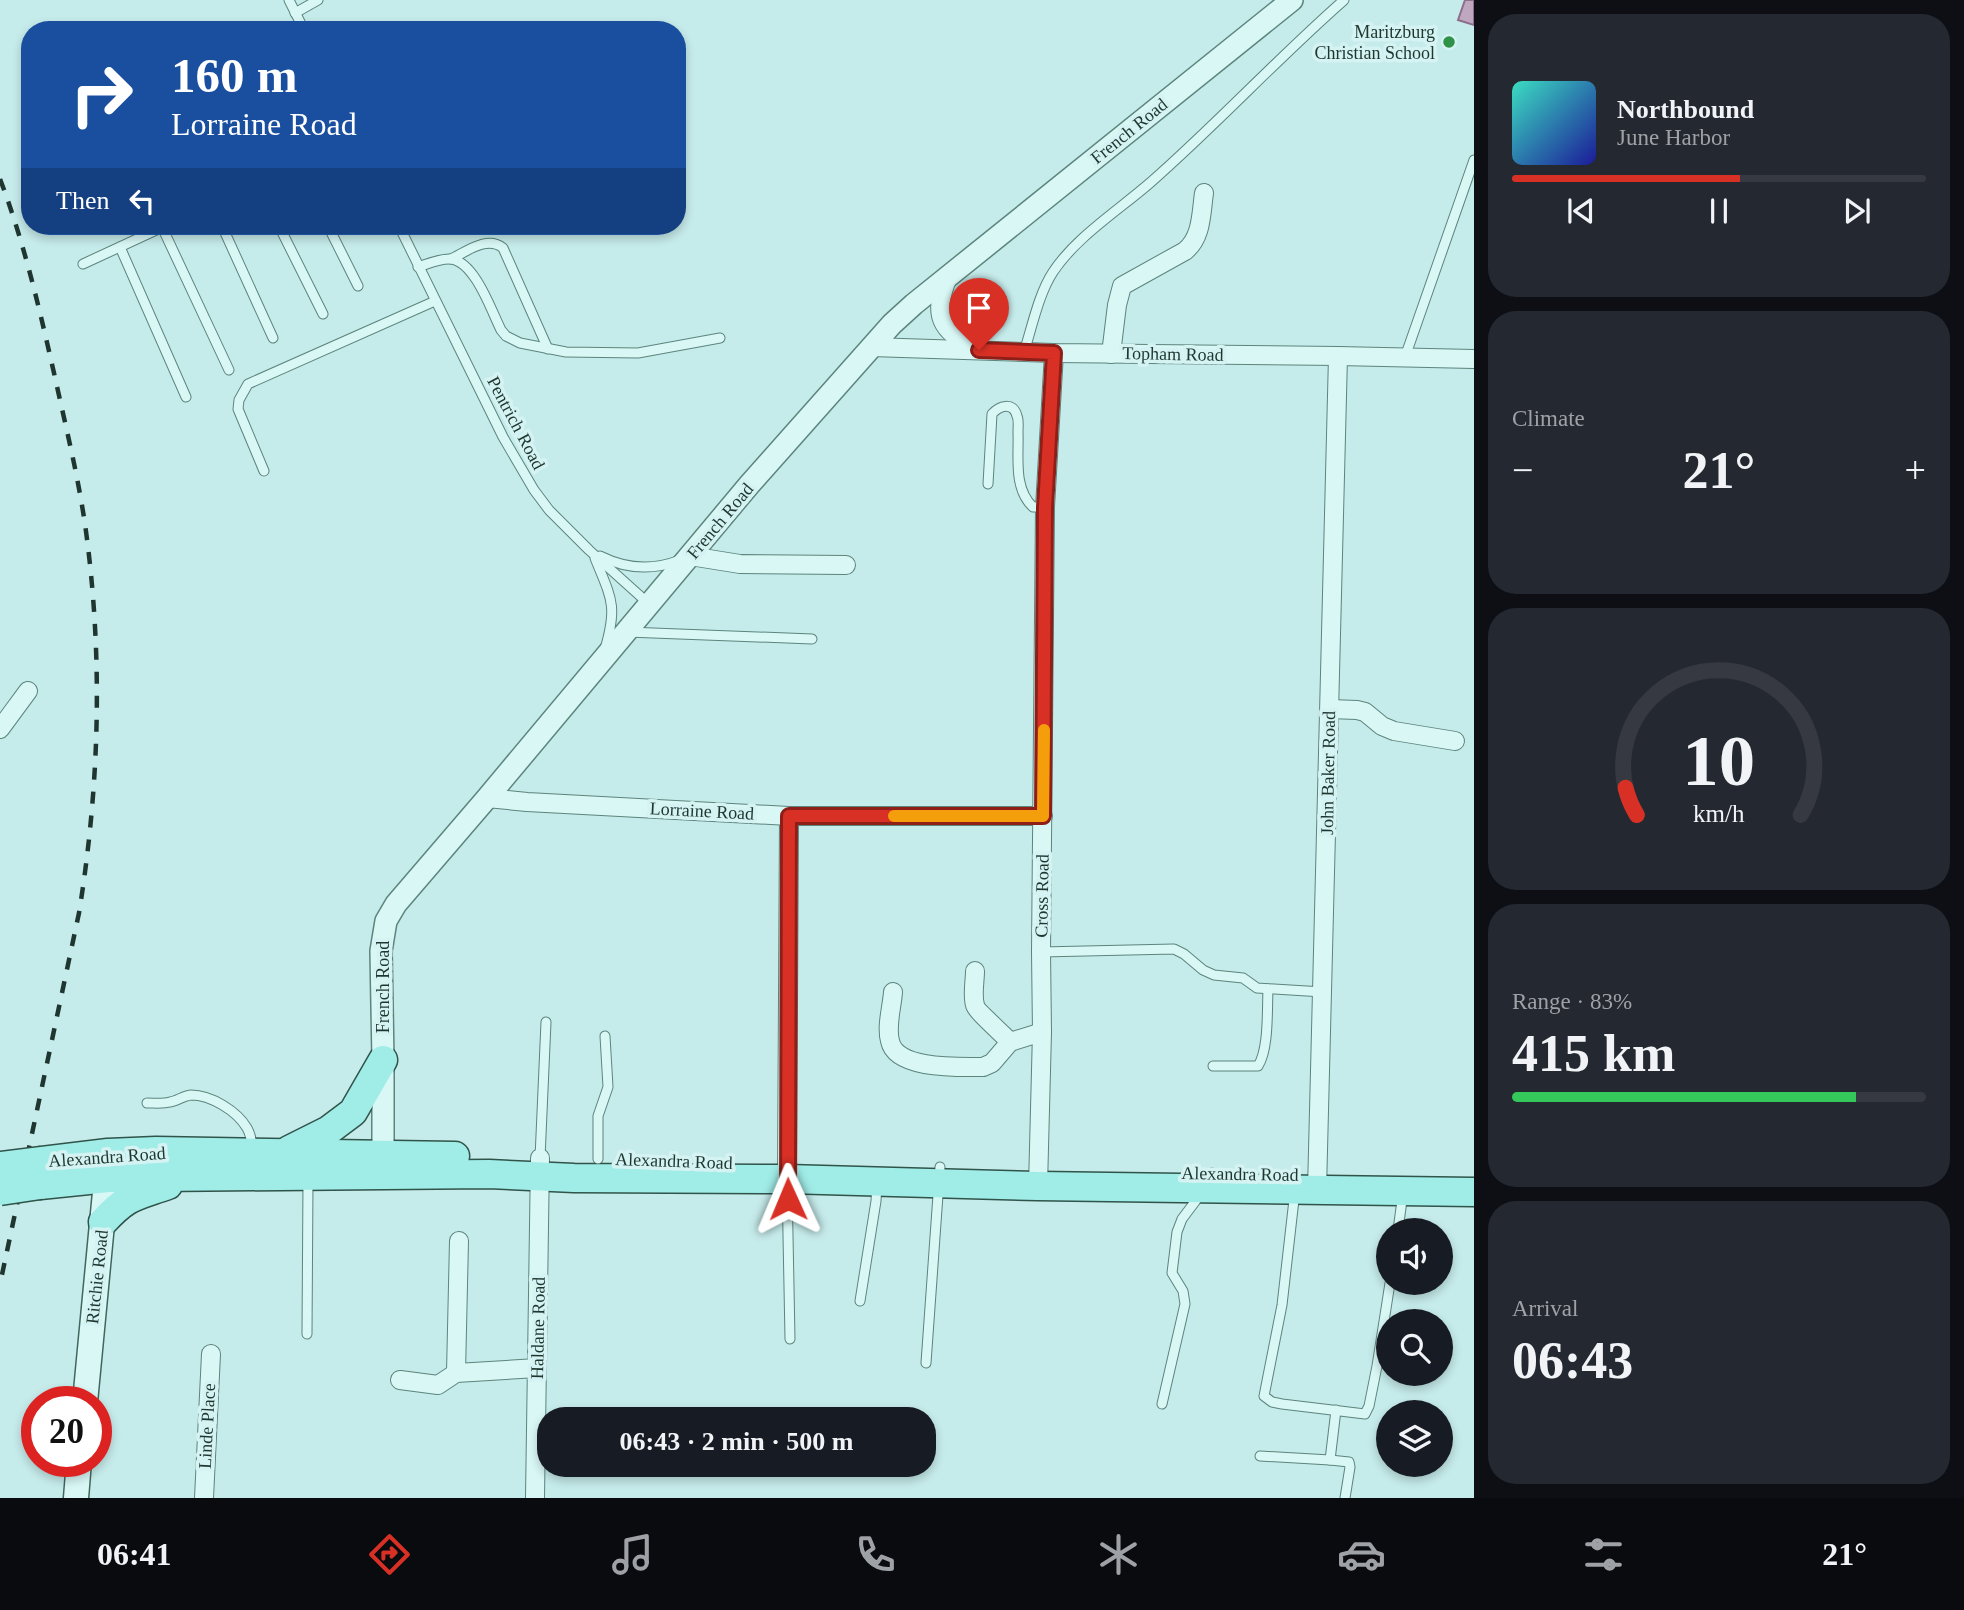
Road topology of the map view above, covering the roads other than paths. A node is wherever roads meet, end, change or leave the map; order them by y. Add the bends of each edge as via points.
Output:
1 (289, 0) edge
2 (318, 0) edge
3 (1292, 0) edge
4 (1345, 0) edge
5 (295, 13) junction
6 (299, 21) edge
7 (1474, 160) edge
8 (1204, 194) dead end
9 (146, 235) edge
10 (167, 235) edge
11 (226, 235) edge
12 (284, 235) edge
13 (332, 235) edge
14 (403, 235) edge
15 (120, 247) junction
16 (451, 259) junction
17 (83, 264) dead end
18 (418, 267) junction
19 (948, 277) junction
20 (358, 286) dead end
21 (435, 301) junction
22 (323, 314) dead end
23 (273, 338) dead end
24 (720, 338) dead end
25 (872, 347) junction
26 (548, 349) junction
27 (979, 350) junction
28 (1024, 352) junction
29 (1054, 353) junction
30 (1111, 354) junction
31 (1338, 356) junction
32 (1405, 357) junction
33 (1474, 359) edge
34 (229, 370) dead end
35 (186, 397) dead end
36 (264, 471) dead end
37 (988, 484) dead end
38 (1045, 507) junction
39 (591, 553) junction
40 (690, 556) junction
41 (846, 565) dead end
42 (649, 604) junction
43 (626, 632) junction
44 (812, 639) dead end
45 (600, 664) junction
46 (28, 691) dead end
47 (1330, 709) junction
48 (0, 729) edge
49 (1455, 741) dead end
50 (487, 798) junction
51 (789, 816) junction
52 (1043, 816) junction
53 (1041, 952) junction
54 (975, 971) dead end
55 (1268, 989) junction
56 (893, 992) dead end
57 (1323, 992) junction
58 (546, 1022) dead end
59 (1042, 1032) junction
60 (605, 1036) dead end
61 (1010, 1042) junction
62 (383, 1060) junction
63 (1213, 1066) dead end
64 (147, 1103) dead end
65 (252, 1152) junction
66 (284, 1152) junction
67 (598, 1159) junction
68 (383, 1164) junction
69 (0, 1166) edge
70 (108, 1166) junction
71 (540, 1167) junction
72 (787, 1171) junction
73 (41, 1173) junction
74 (940, 1175) junction
75 (186, 1176) junction
76 (308, 1176) junction
77 (1037, 1178) junction
78 (1474, 1178) edge
79 (1208, 1180) junction
80 (877, 1182) junction
81 (1310, 1185) junction
82 (0, 1191) edge
83 (1404, 1191) junction
84 (1474, 1192) edge
85 (1400, 1218) edge
86 (103, 1222) junction
87 (460, 1241) dead end
88 (1388, 1295) edge
89 (860, 1301) dead end
90 (307, 1334) dead end
91 (790, 1339) dead end
92 (211, 1354) dead end
93 (926, 1363) dead end
94 (537, 1367) junction
95 (456, 1373) junction
96 (400, 1380) dead end
97 (87, 1386) edge
98 (1162, 1404) dead end
99 (1336, 1410) junction
100 (1260, 1456) dead end
101 (1330, 1460) junction
102 (78, 1477) edge
103 (76, 1498) edge
104 (204, 1498) edge
105 (535, 1498) edge
106 (1345, 1498) edge

1 - 5 lane
2 - 5 lane
3 - 19 street, French Road
4 - 28 lane via 1064,258 1045,287
5 - 6 lane
7 - 32 lane
8 - 30 street via 1193,244 1122,286
9 - 15 lane
10 - 34 lane
11 - 23 lane
12 - 22 lane
13 - 20 lane
14 - 18 lane, Pentrich Road
15 - 17 lane
15 - 35 lane
16 - 18 lane
16 - 26 lane via 474,276 506,336
16 - 26 lane via 485,243 503,248
18 - 21 lane, Pentrich Road
19 - 25 street, French Road
19 - 27 street via 939,300 943,322 956,337
21 - 36 lane via 248,384 238,409
21 - 39 lane, Pentrich Road via 520,467 549,510
24 - 26 lane via 638,354
25 - 27 street, Topham Road
25 - 40 street, French Road
27 - 28 street, Topham Road
28 - 29 street, Topham Road
29 - 30 street, Topham Road
29 - 38 street, Cross Road
30 - 31 street, Topham Road
31 - 32 street, Topham Road
31 - 47 street, John Baker Road
32 - 33 street, Topham Road
37 - 38 lane via 992,414 1007,406 1018,416 1018,470 1026,500 1033,507
38 - 52 street, Cross Road
39 - 40 lane via 639,568
39 - 42 lane, Pentrich Road
39 - 45 lane via 612,599 611,627
40 - 41 street via 740,564
40 - 42 street, French Road
42 - 43 street, French Road
43 - 44 lane
43 - 45 street, French Road
45 - 50 street, French Road
46 - 48 street
47 - 49 street via 1365,712 1394,731
47 - 57 street, John Baker Road
50 - 51 street, Lorraine Road
50 - 62 street, French Road via 386,921 381,951
51 - 52 street, Lorraine Road
51 - 72 street
52 - 53 street, Cross Road
53 - 55 lane via 1174,949 1214,975 1243,978 1257,988
53 - 59 street, Cross Road
54 - 61 street via 974,1004
55 - 57 lane
55 - 63 lane via 1262,1061 1258,1066
56 - 61 street via 889,1038 900,1057 921,1064 983,1067
57 - 81 street, John Baker Road
58 - 71 lane
59 - 61 street
59 - 77 street, Cross Road
60 - 67 lane via 608,1087 598,1116
62 - 66 main road via 353,1112
62 - 68 street, French Road
64 - 65 lane via 171,1102 188,1095 220,1104 247,1127
65 - 66 main road, Alexandra Road
65 - 70 main road, Alexandra Road
66 - 68 main road, Alexandra Road
67 - 71 main road, Alexandra Road
67 - 72 main road, Alexandra Road
68 - 71 main road, Alexandra Road
68 - 76 main road, Alexandra Road
69 - 73 main road, Alexandra Road, bridge
70 - 73 main road, Alexandra Road
70 - 75 main road, Alexandra Road
70 - 86 main road, Ritchie Road
71 - 72 main road, Alexandra Road via 574,1178
71 - 94 street, Haldane Road
72 - 74 main road, Alexandra Road
72 - 80 main road, Alexandra Road
72 - 91 lane
73 - 82 main road, Alexandra Road, bridge
74 - 77 main road, Alexandra Road
74 - 80 main road, Alexandra Road
74 - 93 lane
75 - 76 main road, Alexandra Road
75 - 86 main road via 130,1197
76 - 90 lane
77 - 79 main road, Alexandra Road via 1136,1171
78 - 81 main road, Alexandra Road
79 - 81 main road, Alexandra Road
79 - 98 lane via 1177,1232 1172,1273 1185,1304
80 - 89 lane
81 - 83 main road, Alexandra Road
81 - 99 lane via 1264,1396 1282,1404
83 - 84 main road, Alexandra Road
83 - 85 lane
86 - 97 main road, Ritchie Road
87 - 95 street
88 - 99 lane via 1369,1406 1364,1414
92 - 104 street, Linde Place
94 - 95 street
94 - 105 street, Haldane Road
95 - 96 street via 438,1385
99 - 101 lane
100 - 101 lane
101 - 106 lane via 1349,1462
102 - 103 main road

